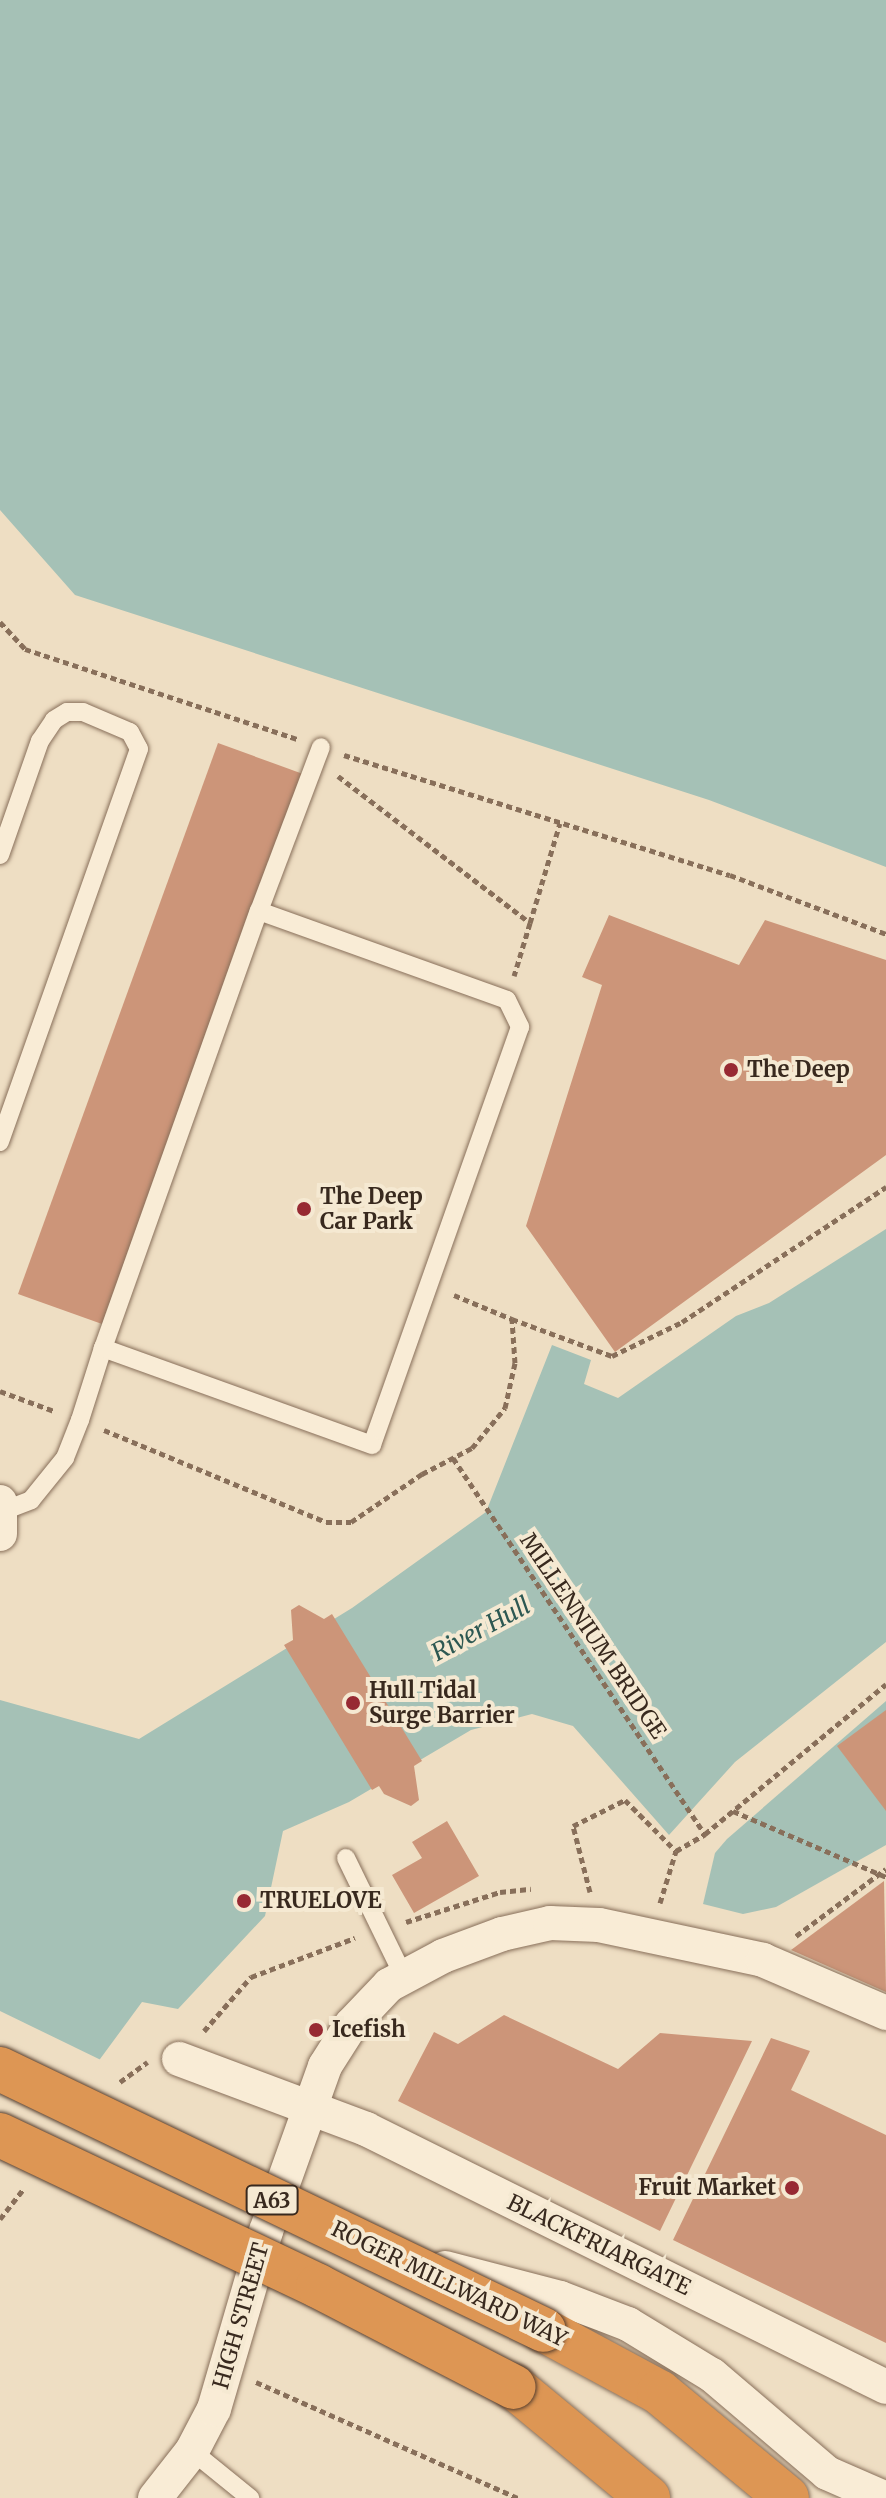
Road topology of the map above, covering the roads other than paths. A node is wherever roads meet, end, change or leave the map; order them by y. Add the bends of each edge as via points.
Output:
1 (321, 747) road end
2 (0, 855) edge
3 (259, 911) junction
4 (0, 1142) edge
5 (103, 1348) junction
6 (1, 1516) edge
7 (346, 1858) dead end
8 (404, 1977) junction
9 (886, 2013) edge
10 (179, 2059) road end
11 (0, 2069) edge
12 (309, 2107) junction
13 (0, 2135) edge
14 (552, 2314) junction
15 (886, 2387) edge
16 (192, 2451) junction
17 (641, 2493) edge
18 (155, 2498) edge
19 (250, 2498) edge
20 (787, 2498) edge
21 (884, 2498) edge

1 - 3 lane
2 - 4 lane via 40,741 54,720 67,712 83,712 130,732 139,749
3 - 5 lane
3 - 5 lane via 507,1000 520,1027 372,1445
5 - 6 lane via 65,1458 31,1500
7 - 8 lane
8 - 9 street, HIGH STREET via 502,1934 550,1923 650,1934 763,1960
8 - 12 street, HIGH STREET via 351,2025 325,2066
10 - 12 street, BLACKFRIARGATE
11 - 14 highway, ROGER MILLWARD WAY / A63, bridge via 377,2250
12 - 15 street, BLACKFRIARGATE via 366,2129
12 - 16 street, HIGH STREET via 214,2409
13 - 17 highway, A63, bridge via 318,2286 514,2387
14 - 20 highway, ROGER MILLWARD WAY / A63 via 659,2392
14 - 21 street via 628,2324 683,2355 827,2473
16 - 18 street, HIGH STREET
16 - 19 lane

